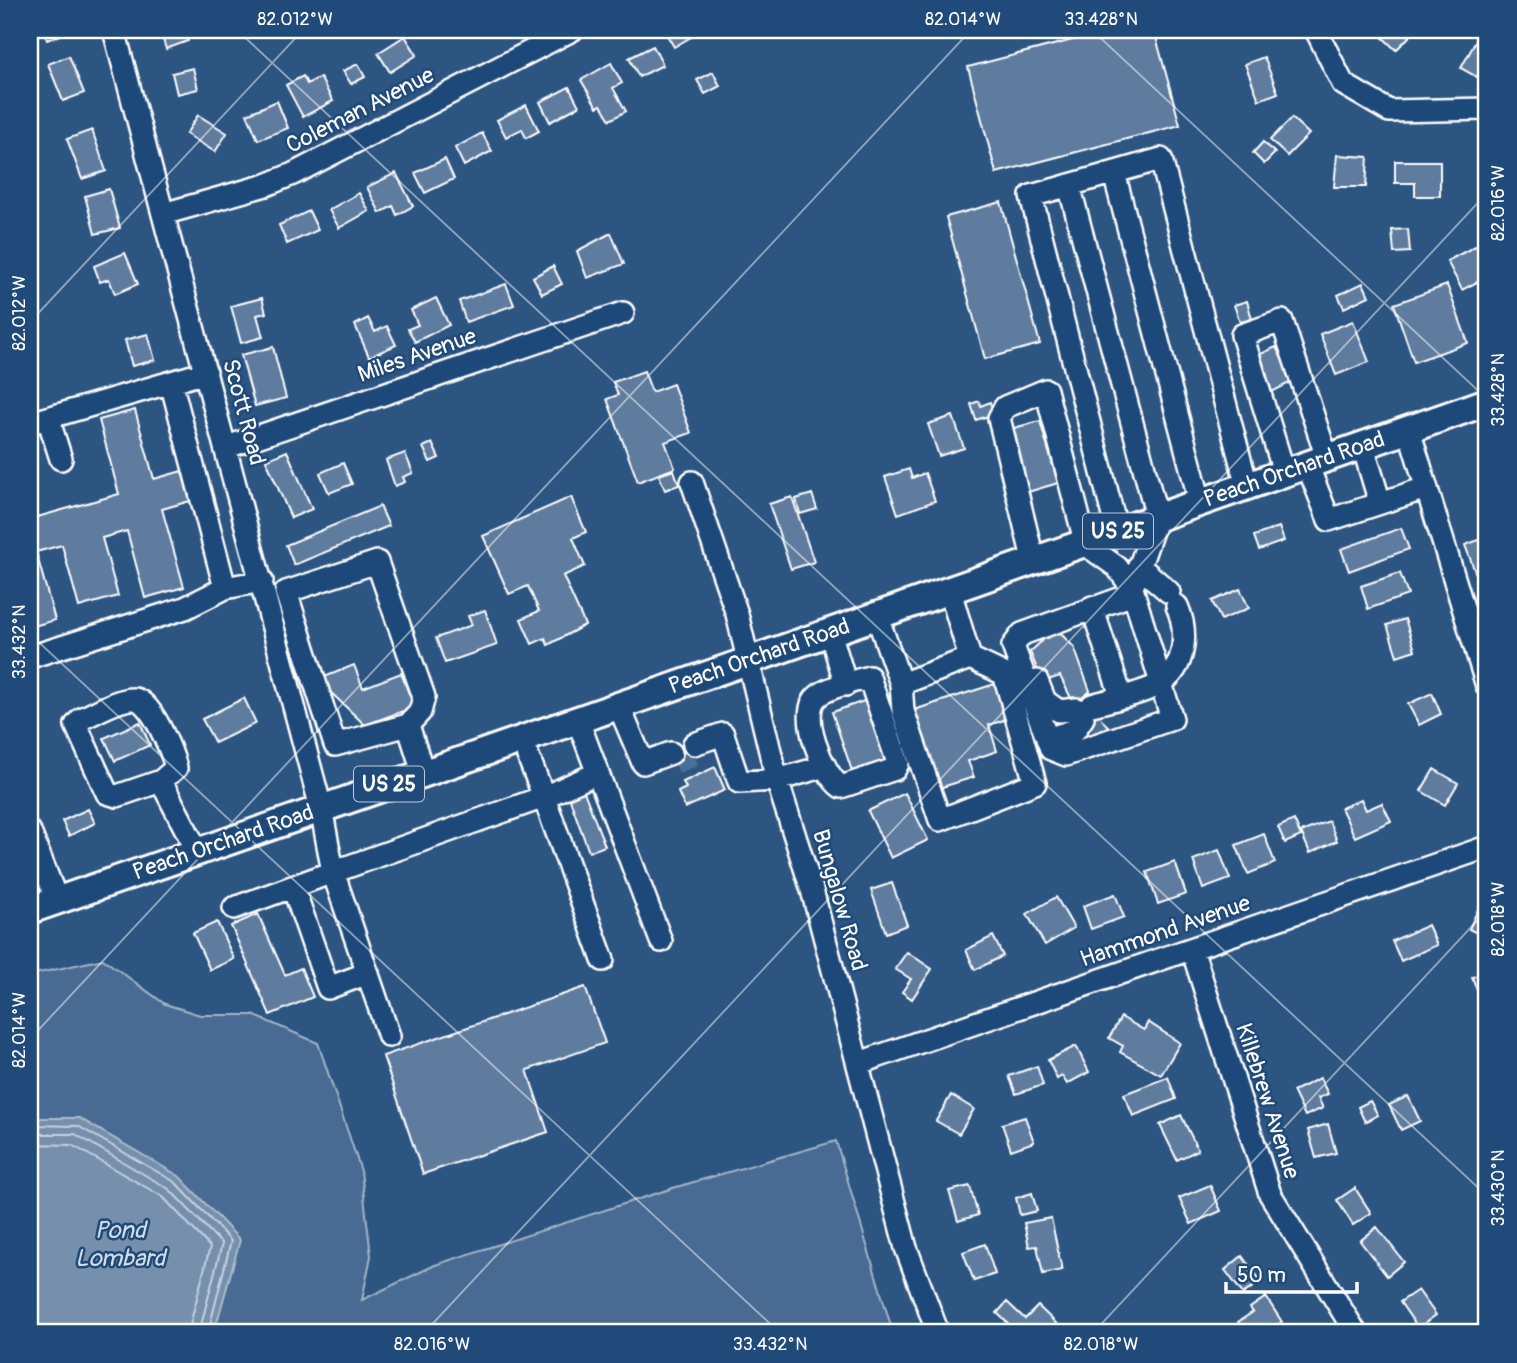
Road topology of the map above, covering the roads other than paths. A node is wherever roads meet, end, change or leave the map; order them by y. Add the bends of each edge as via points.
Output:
1 (114, 30) edge
2 (572, 30) edge
3 (1316, 30) edge
4 (1487, 109) edge
5 (1114, 173) junction
6 (1069, 185) junction
7 (163, 214) junction
8 (624, 313) dead end
9 (206, 372) junction
10 (1076, 374) junction
11 (172, 382) junction
12 (1046, 390) junction
13 (1487, 402) edge
14 (39, 421) edge
15 (1409, 430) junction
16 (1363, 446) junction
17 (227, 447) junction
18 (61, 459) dead end
19 (1306, 465) junction
20 (692, 482) dead end
21 (1247, 486) junction
22 (1426, 488) junction
23 (1200, 502) junction
24 (1380, 503) junction
25 (1157, 517) junction
26 (1117, 531) junction
27 (1086, 545) junction
28 (1034, 563) junction
29 (1139, 566) junction
30 (262, 581) junction
31 (225, 588) junction
32 (950, 591) junction
33 (1132, 591) junction
34 (1092, 607) junction
35 (877, 616) junction
36 (830, 632) junction
37 (304, 653) junction
38 (30, 657) edge
39 (970, 658) junction
40 (748, 659) junction
41 (282, 660) junction
42 (1020, 666) junction
43 (1161, 683) junction
44 (901, 684) junction
45 (846, 685) junction
46 (1487, 685) edge
47 (1121, 696) junction
48 (618, 704) junction
49 (577, 718) junction
50 (1092, 719) junction
51 (408, 725) junction
52 (521, 738) junction
53 (1047, 739) junction
54 (695, 749) tunnel mouth
55 (673, 758) tunnel mouth
56 (822, 767) junction
57 (424, 772) junction
58 (597, 773) junction
59 (777, 780) junction
60 (161, 781) junction
61 (544, 797) junction
62 (321, 808) junction
63 (30, 832) edge
64 (1487, 847) edge
65 (197, 851) junction
66 (333, 872) junction
67 (293, 887) junction
68 (57, 900) junction
69 (234, 908) dead end
70 (30, 910) edge
71 (661, 940) dead end
72 (1192, 949) junction
73 (603, 960) dead end
74 (368, 974) junction
75 (389, 1036) dead end
76 (859, 1063) junction
77 (938, 1333) edge
78 (1356, 1333) edge

1 - 7 street, Scott Road
2 - 7 street, Coleman Avenue via 293,174
3 - 4 street via 1343,85 1389,111
5 - 6 street
5 - 21 street via 1161,159
5 - 23 street
6 - 10 street via 1031,196
6 - 25 street
7 - 9 street, Scott Road
8 - 17 street, Miles Avenue
9 - 11 street
9 - 17 street, Scott Road
10 - 12 street
10 - 26 street
11 - 14 street
11 - 31 street
12 - 27 street
12 - 28 street via 1005,407 999,418
13 - 15 main road, Peach Orchard Road / US 25
14 - 18 street
15 - 16 main road, Peach Orchard Road / US 25
15 - 22 street
16 - 19 main road, Peach Orchard Road / US 25
16 - 24 street
17 - 30 street, Scott Road
19 - 19 street via 1242,335 1282,321
19 - 21 main road, Peach Orchard Road / US 25
19 - 24 street via 1329,520
20 - 40 street, Bungalow Road
21 - 23 main road, Peach Orchard Road / US 25
22 - 24 street
22 - 46 street
23 - 25 main road, Peach Orchard Road / US 25
25 - 26 main road, Peach Orchard Road / US 25
25 - 29 street
26 - 27 main road, Peach Orchard Road / US 25
27 - 28 main road, Peach Orchard Road / US 25
27 - 33 street via 1117,568
28 - 32 main road, Peach Orchard Road / US 25
29 - 33 street
29 - 43 street via 1173,599 1184,621 1178,662
30 - 31 street
30 - 41 street, Scott Road
31 - 38 street via 185,608
32 - 35 main road, Peach Orchard Road / US 25
32 - 39 street
33 - 34 street
33 - 43 street
34 - 42 street via 1022,634 1013,646
34 - 47 street
35 - 36 main road, Peach Orchard Road / US 25
35 - 44 street
36 - 40 main road, Peach Orchard Road / US 25
36 - 45 street
37 - 41 street
37 - 51 street via 335,745
37 - 51 street via 286,592 377,562 424,697 420,712
39 - 44 street
39 - 44 street via 1004,674 1035,783 940,820 902,711
40 - 48 main road, Peach Orchard Road / US 25
40 - 59 street, Bungalow Road
41 - 62 street, Scott Road
42 - 50 street via 1037,679 1045,701 1059,711
42 - 53 street
43 - 47 street
43 - 53 street via 1172,719 1066,755 1051,749
45 - 56 street via 818,695 811,704
45 - 56 street via 869,677 898,763 895,769 841,787
47 - 50 street
48 - 49 main road, Peach Orchard Road / US 25
48 - 55 street via 646,772
49 - 52 main road, Peach Orchard Road / US 25
49 - 58 street
50 - 53 street
51 - 57 street
52 - 57 main road, Peach Orchard Road / US 25
52 - 61 street
54 - 59 street via 723,734 739,782
56 - 59 street
57 - 62 main road, Peach Orchard Road / US 25
58 - 61 street
58 - 71 street
59 - 76 street, Bungalow Road
60 - 60 street via 176,768 148,706 138,699 76,724 107,793 117,796
60 - 65 street
61 - 66 street
61 - 73 street
62 - 65 main road, Peach Orchard Road / US 25
62 - 66 street, Scott Road
63 - 68 street
64 - 72 street, Hammond Avenue
65 - 68 main road, Peach Orchard Road / US 25
66 - 67 street
66 - 74 street, Scott Road
67 - 69 street
67 - 74 street via 328,988
68 - 70 main road, Peach Orchard Road / US 25
72 - 76 street, Hammond Avenue
72 - 78 street, Killebrew Avenue via 1270,1194
74 - 75 street, Scott Road
76 - 77 street, Bungalow Road via 906,1248

